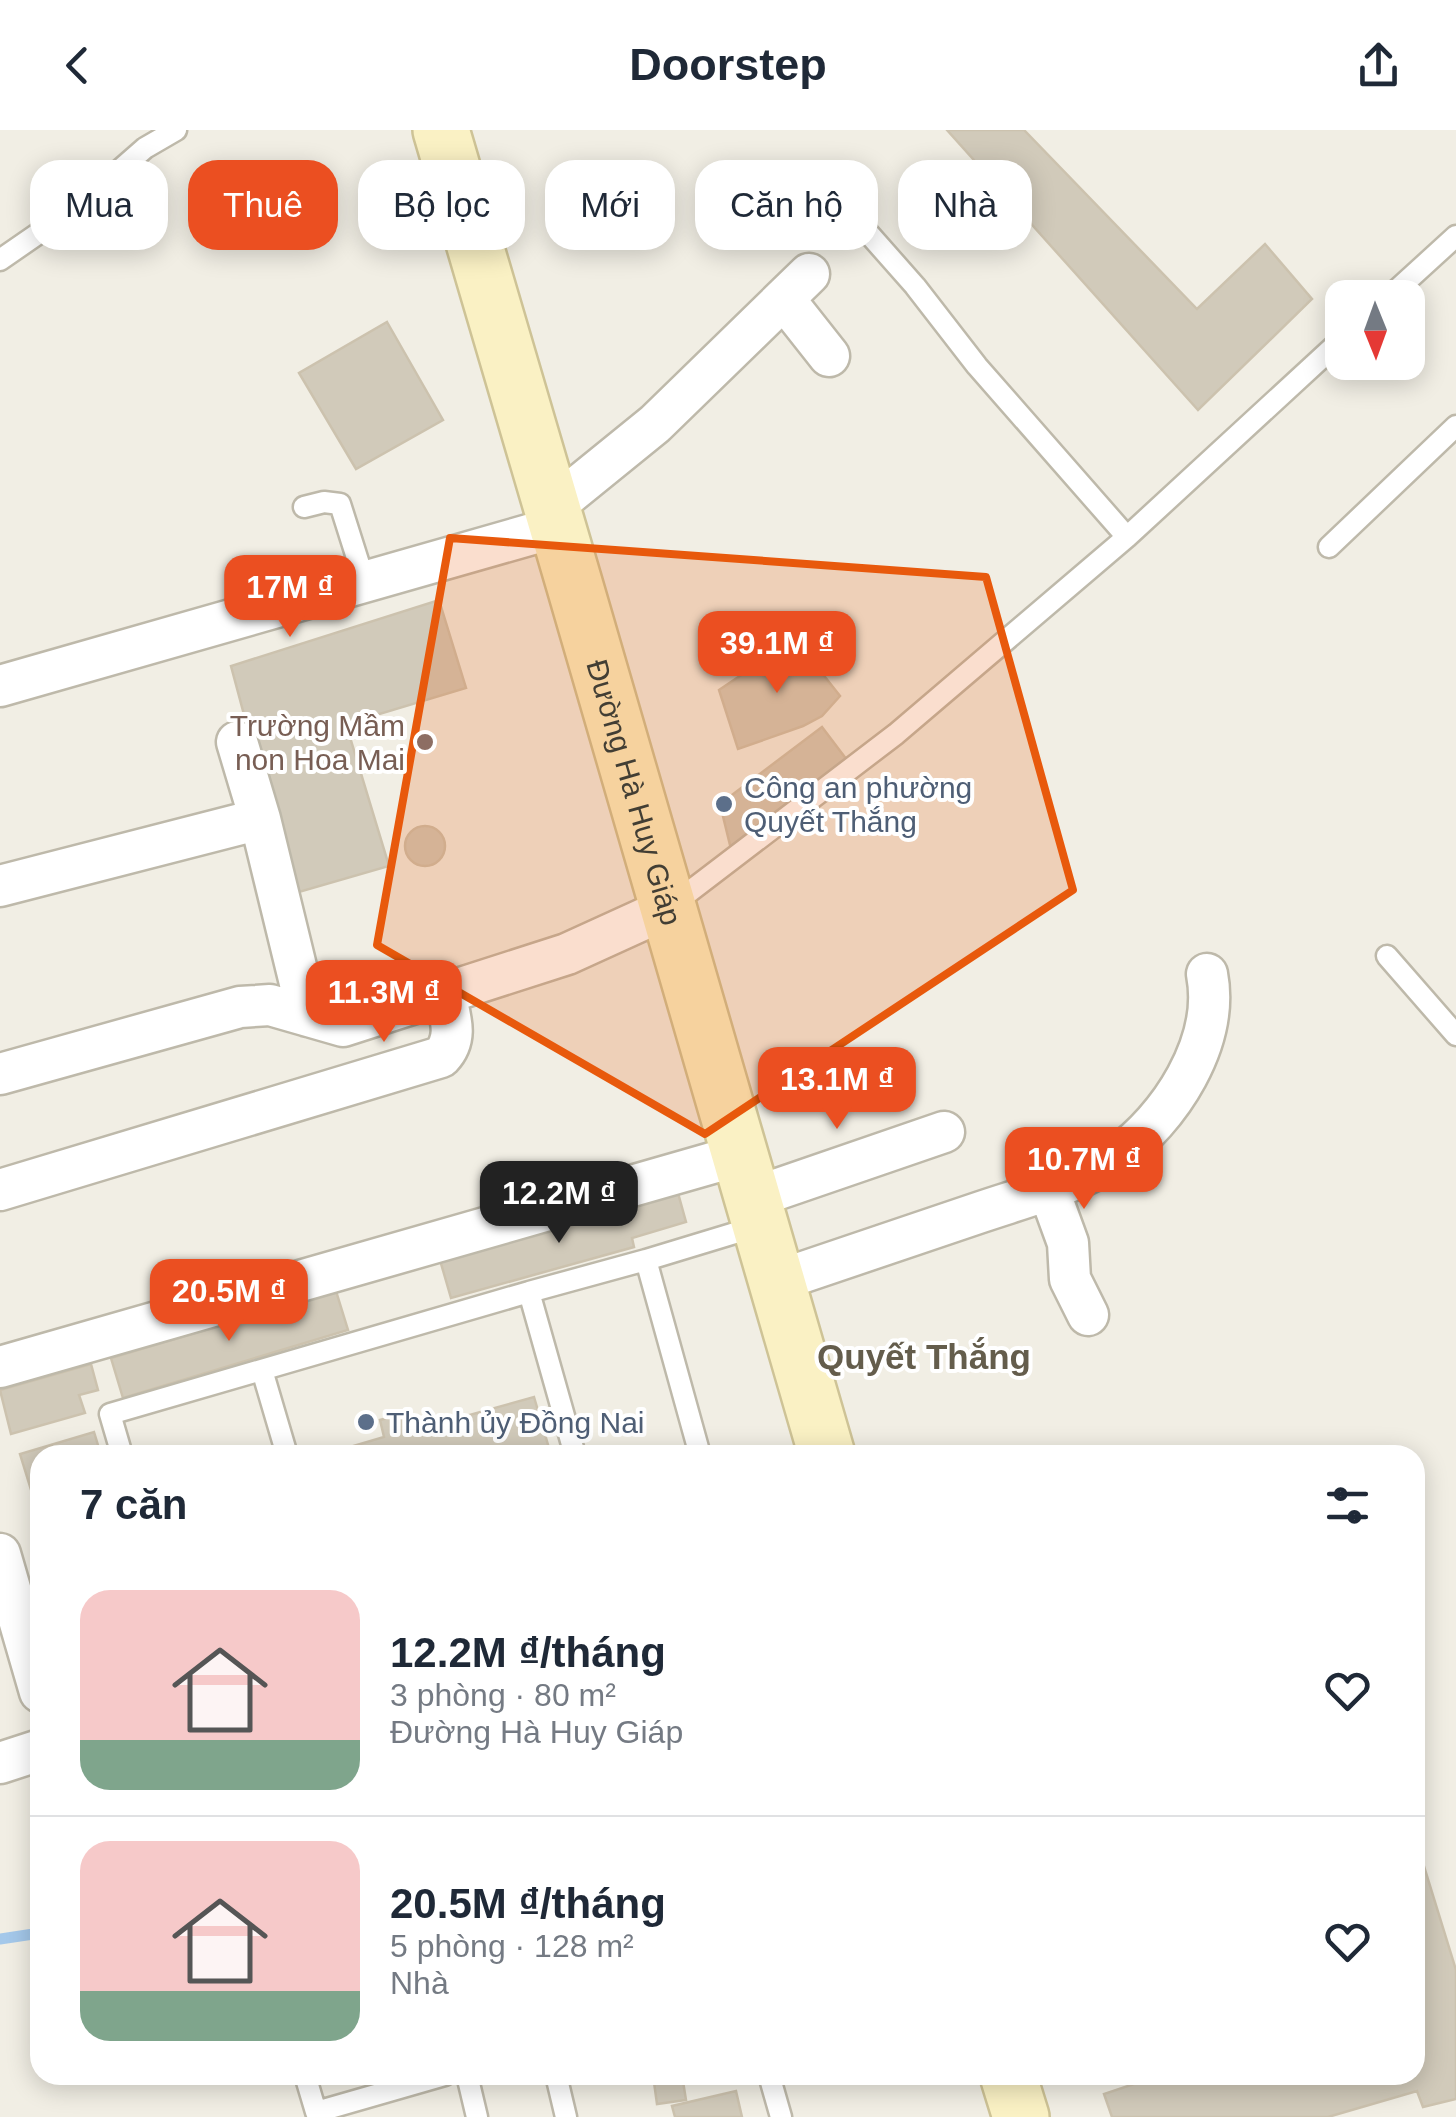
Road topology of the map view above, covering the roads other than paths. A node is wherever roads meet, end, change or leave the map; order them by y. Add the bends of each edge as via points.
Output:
1 (176, 130) edge
2 (441, 130) edge
3 (1456, 236) edge
4 (878, 244) edge
5 (0, 260) edge
6 (1408, 280) edge
7 (1325, 355) edge
8 (829, 356) dead end
9 (1456, 426) edge
10 (304, 507) dead end
11 (557, 516) junction
12 (1127, 537) junction
13 (1328, 547) dead end
14 (365, 582) junction
15 (0, 686) edge
16 (237, 742) dead end
17 (260, 820) junction
18 (0, 886) edge
19 (668, 908) junction
20 (1388, 956) dead end
21 (1207, 974) dead end
22 (444, 994) junction
23 (326, 1021) junction
24 (1456, 1035) edge
25 (0, 1074) edge
26 (358, 1082) junction
27 (944, 1132) dead end
28 (1048, 1188) junction
29 (0, 1190) edge
30 (751, 1193) junction
31 (646, 1260) junction
32 (776, 1281) junction
33 (529, 1292) junction
34 (1088, 1316) dead end
35 (0, 1367) edge
36 (262, 1370) junction
37 (119, 1445) edge
38 (284, 1445) edge
39 (572, 1445) edge
40 (697, 1445) edge
41 (824, 1445) edge
42 (0, 1554) edge
43 (30, 1658) edge
44 (30, 1753) edge
45 (0, 1762) edge
46 (308, 2085) edge
47 (410, 2085) edge
48 (469, 2085) edge
49 (558, 2085) edge
50 (772, 2085) edge
51 (1011, 2085) edge
52 (477, 2117) edge
53 (566, 2117) edge
54 (781, 2117) edge
55 (1020, 2117) edge

1 - 5 lane
2 - 11 main road, Đường Hà Huy Giáp
3 - 6 lane
4 - 12 lane
7 - 12 lane
8 - 11 street via 796,287
9 - 13 lane
10 - 14 lane via 340,504
11 - 14 street
11 - 19 main road, Đường Hà Huy Giáp
12 - 19 lane via 896,734
14 - 15 street
16 - 17 street
17 - 18 street
17 - 23 street
19 - 22 street via 567,954
19 - 30 main road, Đường Hà Huy Giáp
20 - 24 lane
21 - 28 street via 1204,1034 1171,1100 1114,1158
22 - 23 street
22 - 26 street via 453,1027 448,1050
23 - 25 street via 270,1005 240,1007
23 - 26 street
26 - 29 street
27 - 30 street
28 - 32 street
28 - 34 street via 1068,1244 1070,1279
30 - 31 lane
30 - 32 main road, Đường Hà Huy Giáp
30 - 35 street
31 - 33 lane
31 - 40 lane
32 - 41 main road, Đường Hà Huy Giáp
33 - 36 lane
33 - 39 lane
36 - 37 lane via 110,1414
36 - 38 lane
42 - 43 street
44 - 45 street
46 - 47 lane via 316,2112
48 - 52 lane
49 - 53 lane
50 - 54 lane
51 - 55 main road

